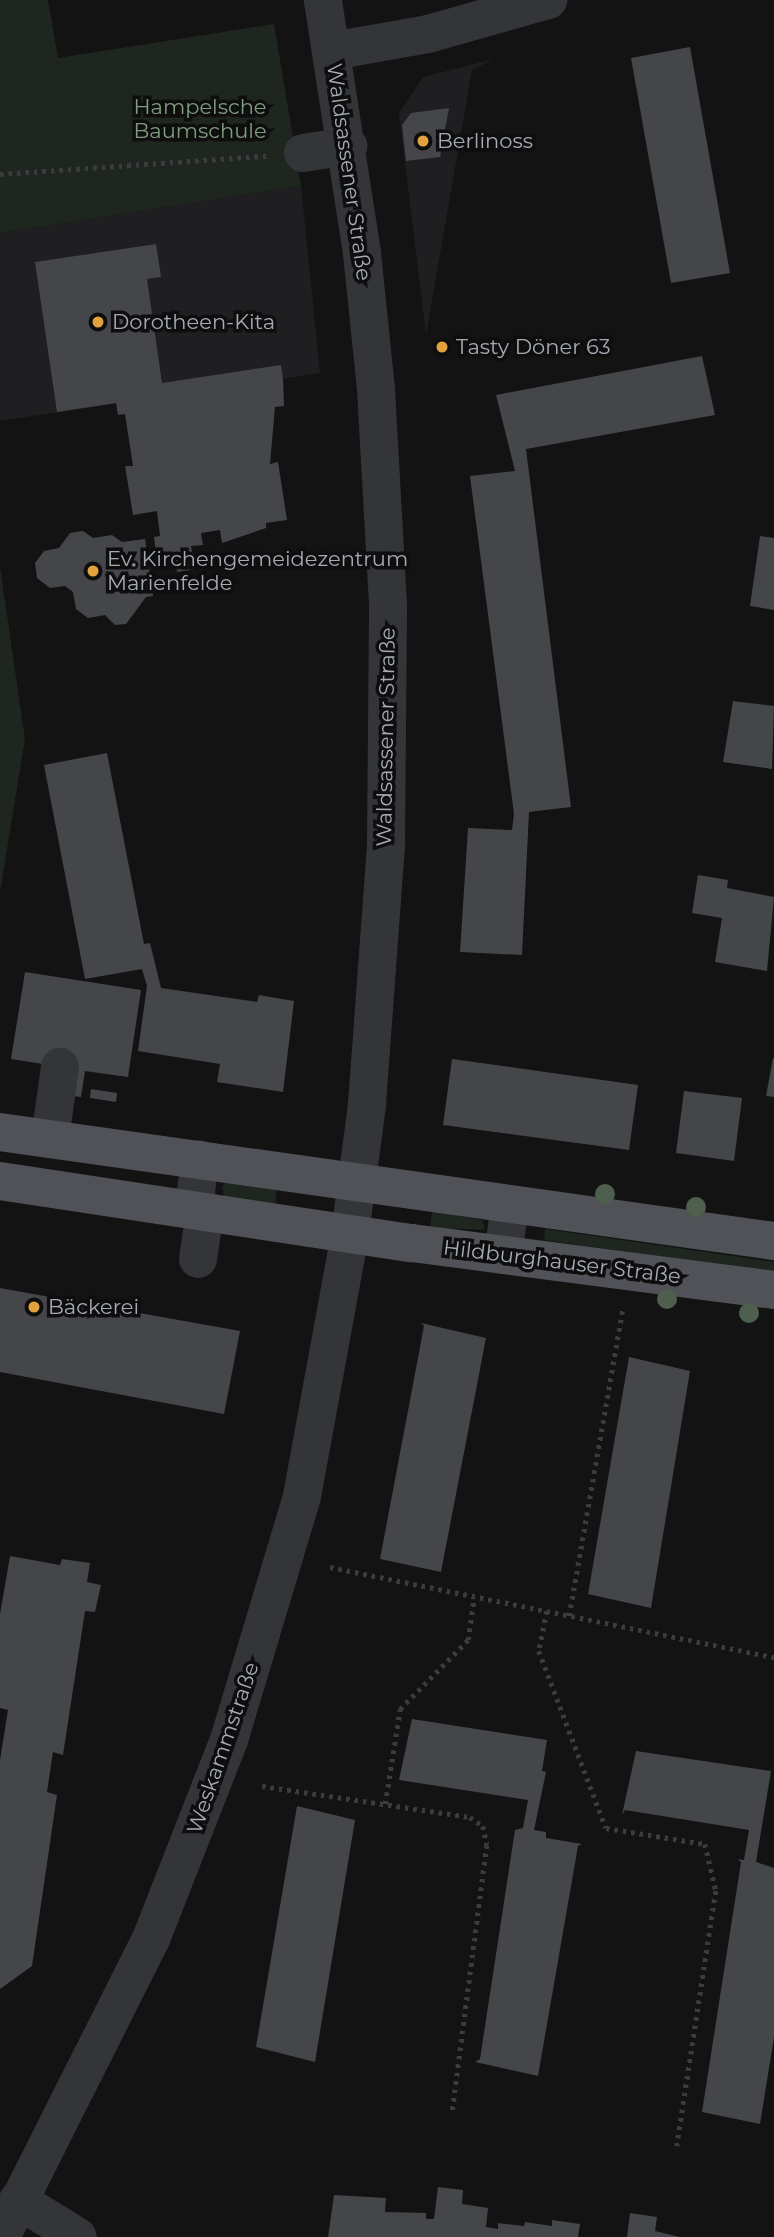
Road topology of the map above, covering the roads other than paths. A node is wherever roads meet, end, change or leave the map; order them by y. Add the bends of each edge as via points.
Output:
1 (323, 0) edge
2 (548, 0) edge
3 (332, 51) junction
4 (348, 146) junction
5 (303, 152) road end
6 (67, 1081) dead end
7 (0, 1132) edge
8 (58, 1140) junction
9 (200, 1159) junction
10 (0, 1181) edge
11 (356, 1182) junction
12 (510, 1204) junction
13 (200, 1210) junction
14 (350, 1234) junction
15 (774, 1241) edge
16 (503, 1255) junction
17 (198, 1259) dead end
18 (774, 1290) edge
19 (5, 2224) edge
20 (78, 2237) edge

1 - 3 street, Waldsassener Straße
2 - 3 street via 428,34
3 - 4 street, Waldsassener Straße
4 - 5 street
4 - 11 street, Waldsassener Straße via 376,389 389,672 387,829 367,1104
6 - 8 street
7 - 8 main road
8 - 9 main road
9 - 11 main road
9 - 13 street
10 - 13 main road, Hildburghauser Straße
11 - 12 main road
11 - 14 street
12 - 15 main road
12 - 16 street
13 - 14 main road, Hildburghauser Straße
13 - 17 street
14 - 16 main road, Hildburghauser Straße
14 - 19 street, Weskammstraße via 302,1496 229,1740 151,1939 98,2051
16 - 18 main road, Hildburghauser Straße
19 - 20 street

